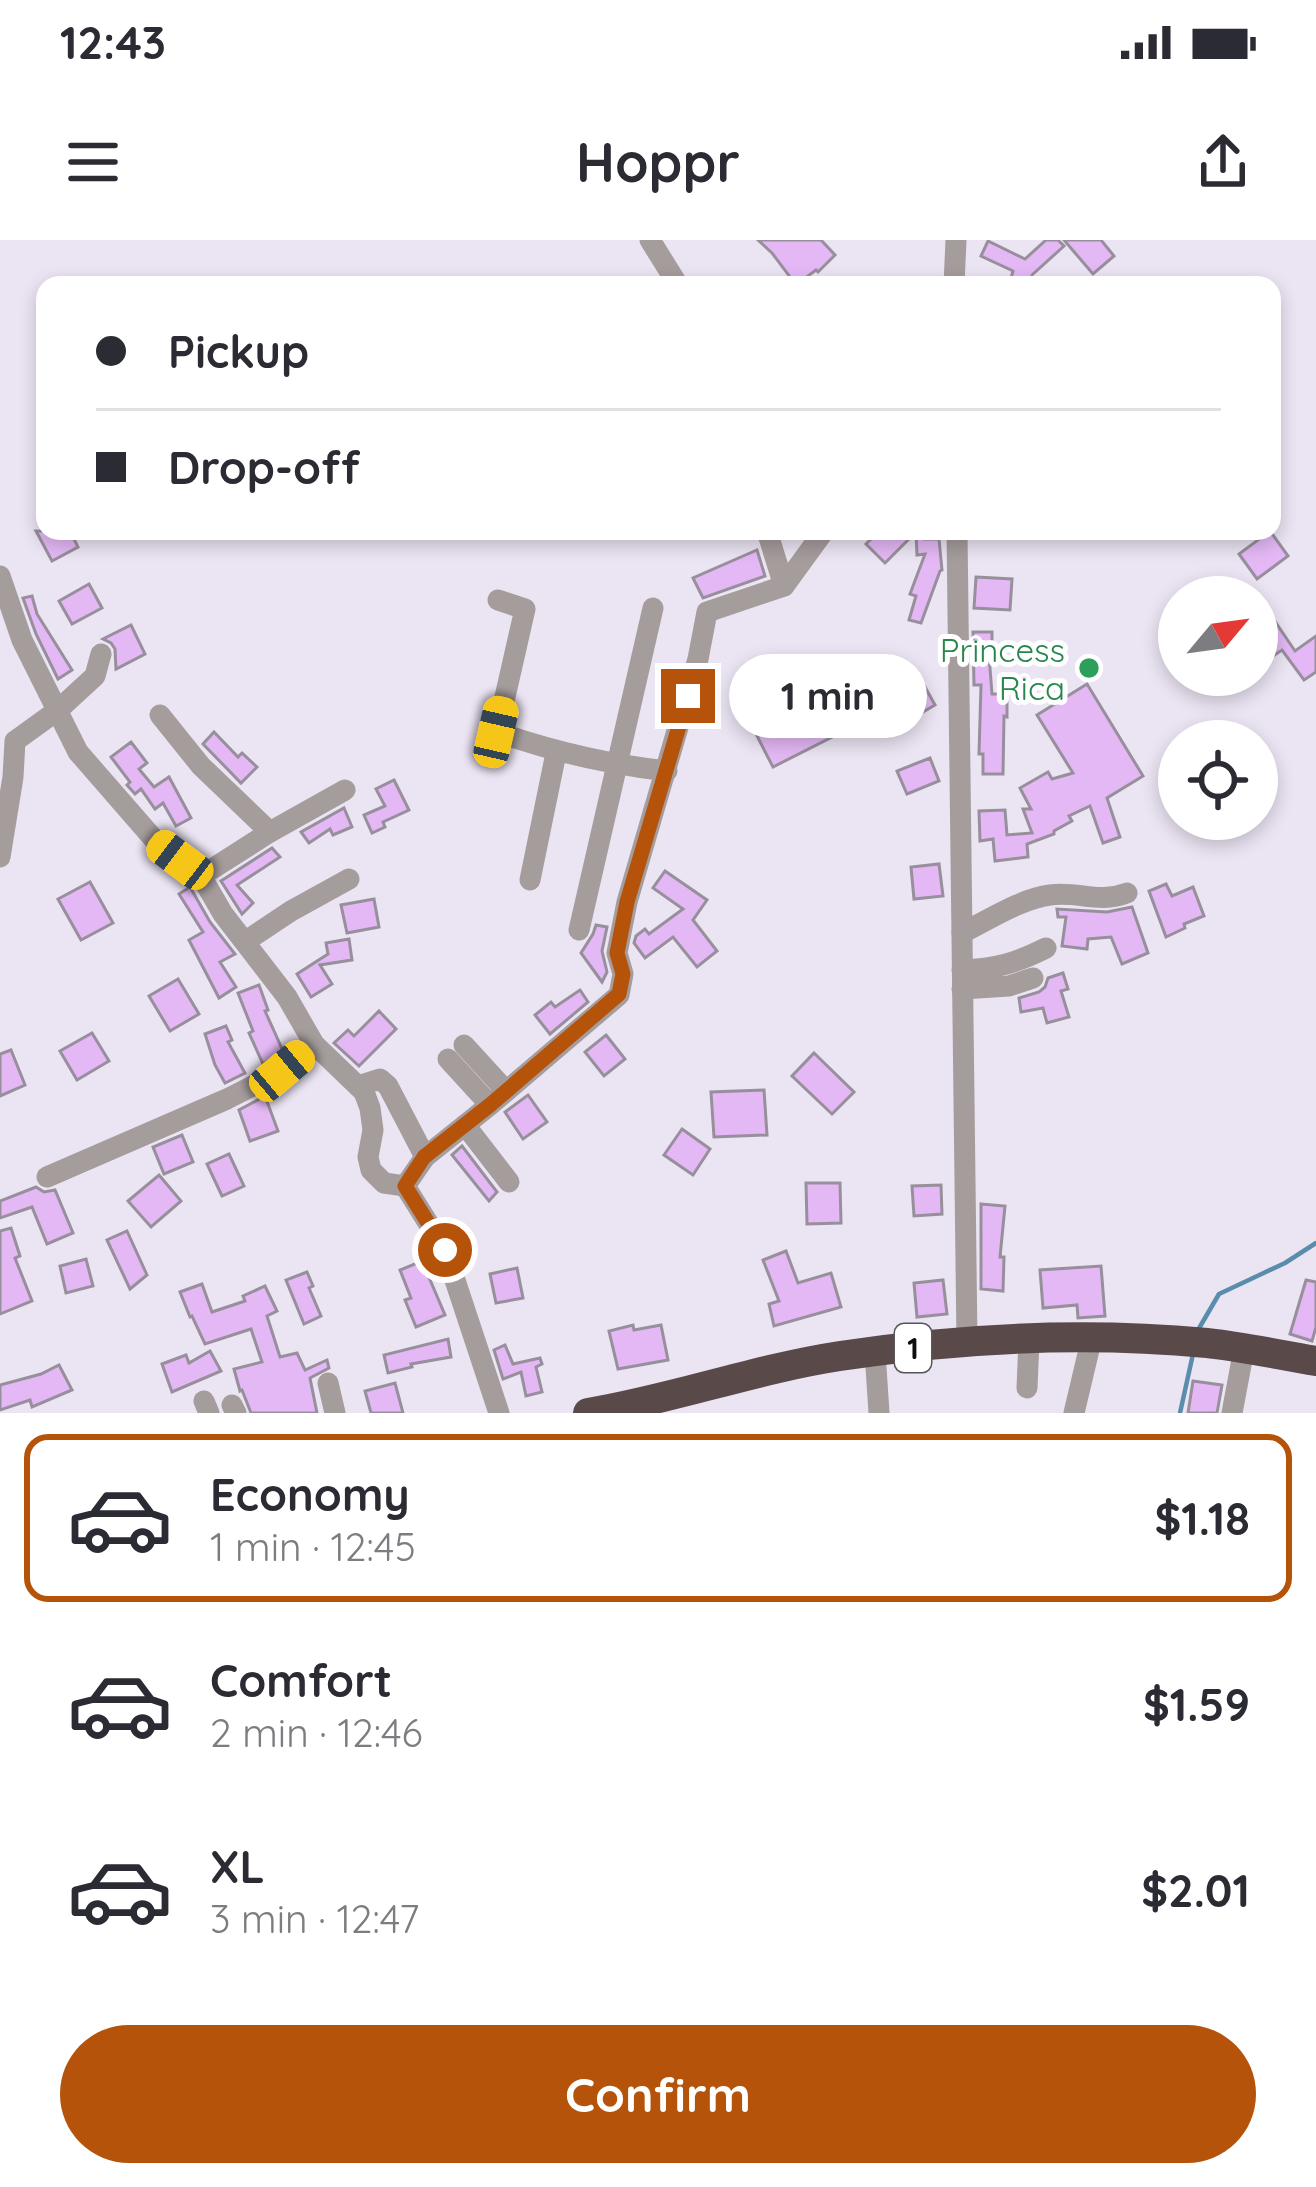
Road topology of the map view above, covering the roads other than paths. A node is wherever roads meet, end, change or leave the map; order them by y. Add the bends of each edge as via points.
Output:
1 (650, 240) edge
2 (956, 240) edge
3 (973, 240) edge
4 (672, 276) edge
5 (954, 276) edge
6 (957, 276) edge
7 (770, 540) edge
8 (817, 540) edge
9 (957, 540) edge
10 (0, 576) edge
11 (784, 586) junction
12 (498, 600) dead end
13 (653, 608) dead end
14 (101, 654) dead end
15 (58, 710) junction
16 (160, 715) dead end
17 (0, 719) edge
18 (15, 740) junction
19 (556, 753) junction
20 (616, 765) junction
21 (667, 771) junction
22 (345, 790) dead end
23 (270, 832) junction
24 (0, 857) edge
25 (201, 876) junction
26 (349, 878) dead end
27 (530, 880) dead end
28 (1127, 893) dead end
29 (579, 930) dead end
30 (962, 933) junction
31 (247, 941) junction
32 (1046, 948) dead end
33 (1033, 978) dead end
34 (962, 980) junction
35 (314, 1044) junction
36 (456, 1052) dead end
37 (358, 1086) junction
38 (498, 1098) junction
39 (466, 1125) junction
40 (424, 1157) junction
41 (47, 1177) dead end
42 (508, 1182) dead end
43 (405, 1186) junction
44 (1092, 1337) junction
45 (1029, 1340) junction
46 (967, 1343) junction
47 (1244, 1348) junction
48 (875, 1352) junction
49 (1316, 1361) edge
50 (328, 1383) dead end
51 (1027, 1388) dead end
52 (601, 1412) edge
53 (335, 1413) edge
54 (500, 1413) edge
55 (879, 1413) edge
56 (1074, 1413) edge
57 (1232, 1413) edge

1 - 4 street
2 - 5 street
3 - 6 street
7 - 11 street
8 - 11 street
9 - 30 street
10 - 15 street
11 - 21 street via 706,612
12 - 19 street via 525,609 496,732
13 - 20 street
14 - 15 street via 94,676
15 - 18 street
15 - 25 street via 78,752 159,844
16 - 23 street
17 - 18 street
18 - 24 street
19 - 20 street
19 - 27 street
20 - 21 street
20 - 29 street
21 - 38 street via 627,902 619,994
22 - 23 street
23 - 25 street
25 - 31 street
26 - 31 street
28 - 30 street via 1105,900 1046,895
30 - 34 street
31 - 35 street
32 - 34 street
33 - 34 street via 1009,986
34 - 46 street
35 - 37 street
35 - 41 street via 227,1099
36 - 38 street
37 - 40 street via 380,1079 388,1086
37 - 43 street via 370,1108 371,1170 384,1183
38 - 39 street
39 - 40 street
39 - 42 street
40 - 43 street
43 - 54 street via 445,1250
44 - 45 highway, 1
44 - 47 highway, 1
44 - 56 street
45 - 46 highway, 1
45 - 51 street
46 - 48 highway, 1
47 - 49 highway, 1
47 - 57 street
48 - 52 highway, 1
48 - 55 street
50 - 53 street

